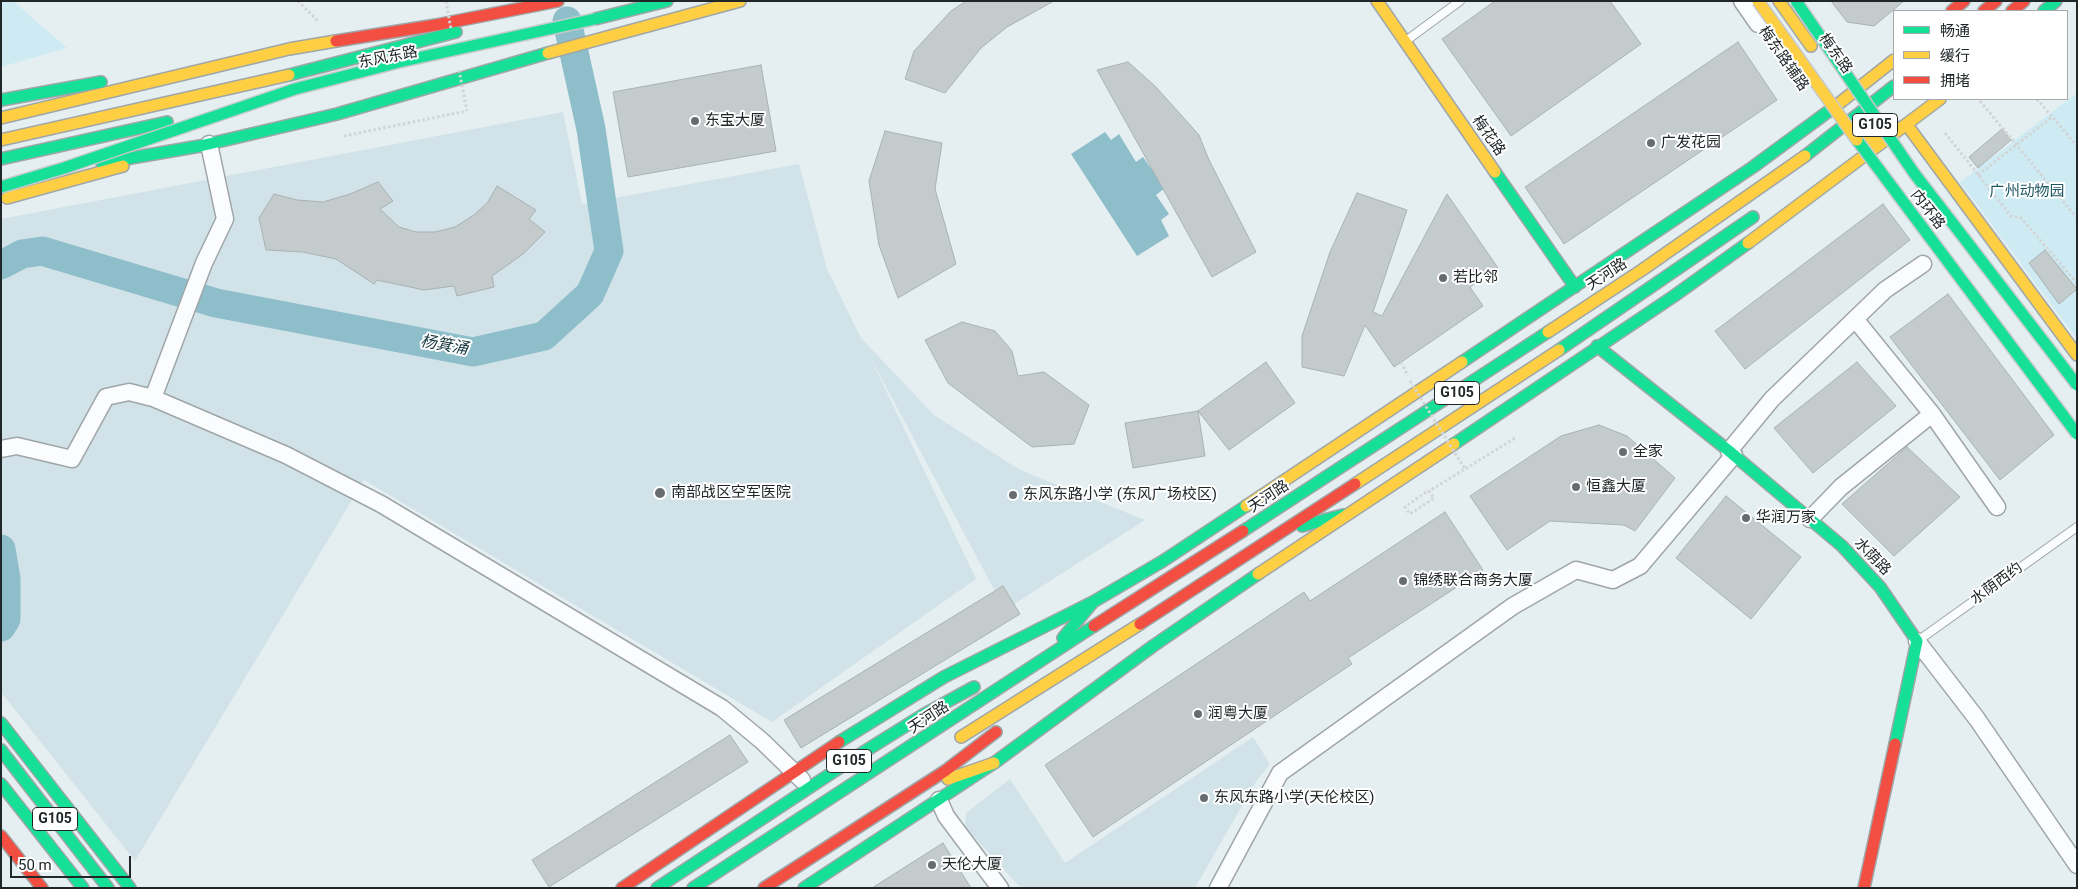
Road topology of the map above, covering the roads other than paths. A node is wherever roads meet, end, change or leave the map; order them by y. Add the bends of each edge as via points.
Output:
1 (558, 1) edge
2 (667, 1) edge
3 (740, 1) edge
4 (1377, 1) edge
5 (1460, 1) edge
6 (1742, 1) edge
7 (1758, 1) edge
8 (1768, 1) edge
9 (1779, 1) edge
10 (1796, 1) edge
11 (1810, 1) edge
12 (1964, 1) edge
13 (1996, 1) edge
14 (2024, 1) edge
15 (2056, 1) edge
16 (540, 6) junction
17 (1953, 10) edge
18 (1985, 10) edge
19 (2013, 10) edge
20 (2045, 10) edge
21 (1405, 42) junction
22 (561, 48) junction
23 (497, 55) dead end
24 (1819, 57) dead end
25 (462, 60) dead end
26 (1893, 61) edge
27 (228, 63) junction
28 (1868, 82) junction
29 (1893, 87) edge
30 (1844, 97) junction
31 (1879, 99) junction
32 (1, 100) edge
33 (1939, 100) edge
34 (1824, 116) junction
35 (1886, 117) dead end
36 (1, 118) edge
37 (1853, 120) junction
38 (1907, 125) junction
39 (1, 140) edge
40 (209, 144) junction
41 (172, 151) junction
42 (1, 159) edge
43 (1, 177) edge
44 (1, 187) edge
45 (1, 200) edge
46 (1760, 212) dead end
47 (1923, 264) dead end
48 (1575, 287) junction
49 (1854, 318) junction
50 (1596, 346) junction
51 (1551, 355) junction
52 (2077, 355) edge
53 (2077, 385) edge
54 (153, 398) junction
55 (1932, 414) junction
56 (2077, 434) edge
57 (5, 448) edge
58 (1732, 453) junction
59 (1997, 507) dead end
60 (1343, 515) junction
61 (1810, 519) junction
62 (2077, 528) edge
63 (1281, 532) junction
64 (1092, 602) junction
65 (1918, 641) junction
66 (1052, 652) junction
67 (1060, 674) junction
68 (1, 723) edge
69 (951, 743) dead end
70 (1, 750) edge
71 (994, 763) junction
72 (795, 771) junction
73 (1, 784) edge
74 (808, 788) junction
75 (916, 790) junction
76 (939, 800) junction
77 (1, 836) edge
78 (2077, 864) edge
79 (42, 888) edge
80 (83, 888) edge
81 (108, 888) edge
82 (130, 888) edge
83 (622, 888) edge
84 (657, 888) edge
85 (693, 888) edge
86 (764, 888) edge
87 (804, 888) edge
88 (1000, 888) edge
89 (1218, 888) edge
90 (1864, 888) edge

1 - 16 main road, 东风东路
2 - 44 main road, bridge via 295,89
3 - 22 main road
4 - 21 main road, 梅花路
5 - 21 lane
6 - 34 street, 梅东路辅路
7 - 56 main road, 内环路, bridge via 1889,186
8 - 30 main road, 梅东路
9 - 24 main road, 梅东路
10 - 53 main road, 内环路, bridge via 1914,173
11 - 28 street
12 - 17 main road
13 - 18 main road
14 - 19 main road
15 - 20 main road
16 - 27 main road via 337,40
16 - 39 main road, 东风东路 via 330,65
21 - 48 main road, 梅花路
22 - 23 main road
22 - 40 main road via 337,114
25 - 42 main road, 东风东路 via 271,98
26 - 28 main road
27 - 32 main road
27 - 36 main road
28 - 30 main road
28 - 31 main road
29 - 31 main road, G105
30 - 31 main road, 梅东路 via 1857,101
30 - 34 main road
30 - 37 main road, 梅东路
31 - 37 main road, G105
33 - 38 main road
34 - 48 main road via 1753,168
35 - 38 main road, G105 via 1850,146
37 - 66 main road, 天河路 / G105 via 1748,198 1642,270 1150,592
38 - 50 main road via 1722,262
38 - 52 main road
40 - 41 main road
40 - 54 street via 225,219 184,312
41 - 43 main road
41 - 45 main road
46 - 51 main road, G105
47 - 49 street via 1885,290
48 - 64 main road via 1164,561
49 - 55 street
49 - 58 street via 1772,398
50 - 51 main road
50 - 58 main road, 水荫路
50 - 60 main road via 1456,443
51 - 63 main road, G105
54 - 57 street via 129,392 106,397 72,459 16,446
54 - 72 street via 286,456 381,504 722,708
55 - 59 street
55 - 61 street via 1840,487
58 - 61 main road, 水荫路
58 - 89 street via 1640,566 1613,580 1576,570 1513,606 1280,773
60 - 63 main road
60 - 71 main road via 1153,646
61 - 65 main road, 水荫路 via 1868,572
62 - 65 lane, 水荫西约
63 - 67 main road, G105
64 - 66 main road
64 - 72 main road via 944,677
65 - 78 street via 1977,719
65 - 90 main road
66 - 74 main road, G105 via 923,715
66 - 85 main road, 天河路
67 - 69 main road
67 - 75 main road, G105 via 985,742
68 - 82 main road
70 - 81 main road, G105
71 - 75 main road
71 - 76 main road
72 - 74 street
72 - 83 main road
73 - 80 main road
74 - 84 main road, G105
75 - 86 main road, G105
76 - 87 main road
76 - 88 street via 946,816
77 - 79 main road

